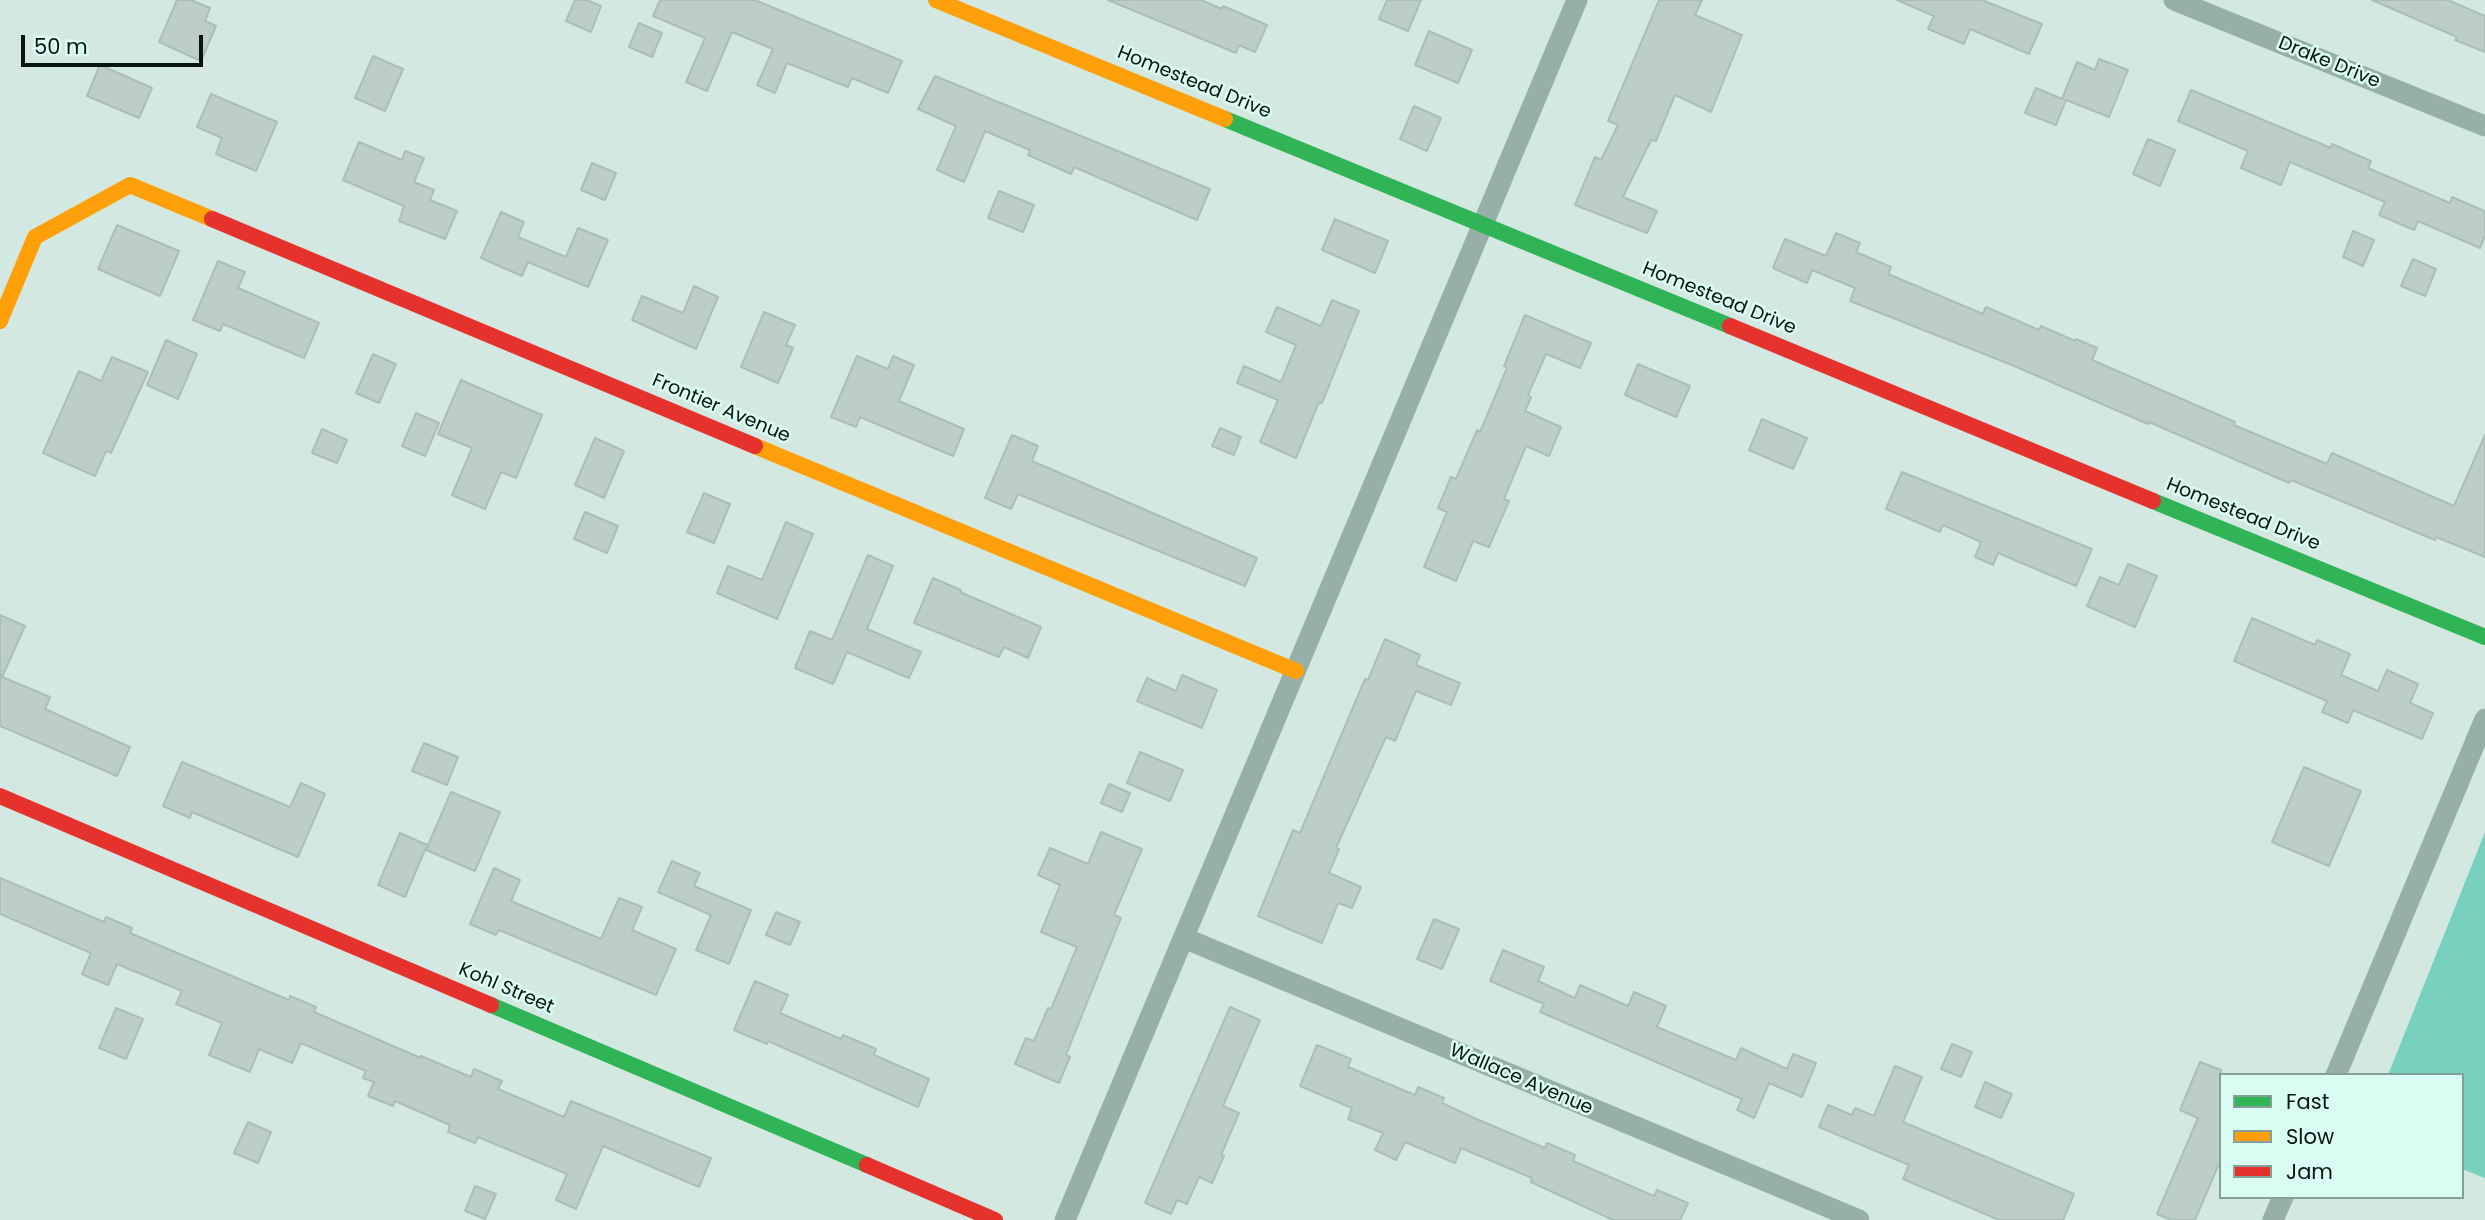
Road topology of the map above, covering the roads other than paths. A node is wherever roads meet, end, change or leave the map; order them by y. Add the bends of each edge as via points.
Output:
1 (936, 0) edge
2 (1577, 0) edge
3 (2174, 0) edge
4 (2485, 126) edge
5 (1483, 225) junction
6 (0, 321) edge
7 (2485, 637) edge
8 (1296, 671) junction
9 (2485, 719) edge
10 (0, 796) edge
11 (1184, 938) junction
12 (2337, 1073) edge
13 (2282, 1199) edge
14 (1824, 1214) edge
15 (995, 1220) edge
16 (1065, 1220) edge
17 (1859, 1220) edge
18 (2273, 1220) edge

1 - 5 street, Homestead Drive
2 - 5 street
3 - 4 street, Drake Drive
5 - 7 street, Homestead Drive
5 - 8 street
6 - 8 street, Frontier Avenue via 35,237 130,185
8 - 11 street
9 - 12 street
10 - 15 street, Kohl Street
11 - 14 street, Wallace Avenue
11 - 16 street
13 - 18 street
14 - 17 street, Wallace Avenue

